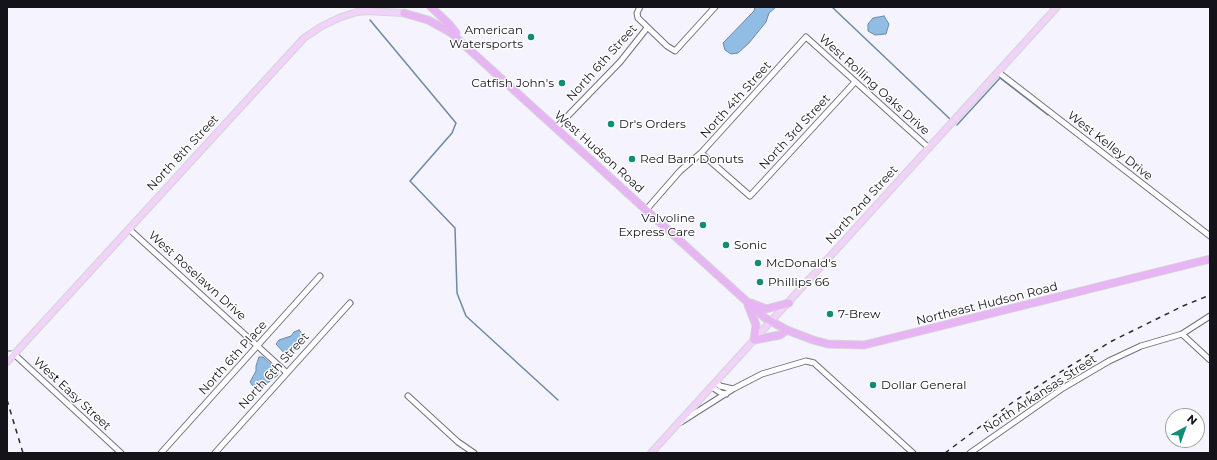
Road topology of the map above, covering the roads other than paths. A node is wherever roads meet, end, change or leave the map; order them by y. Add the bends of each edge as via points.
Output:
1 (379, 7) edge
2 (431, 7) edge
3 (640, 7) edge
4 (715, 7) edge
5 (1057, 7) edge
6 (405, 9) edge
7 (366, 11) junction
8 (647, 28) junction
9 (806, 38) joint
10 (462, 42) junction
11 (998, 72) junction
12 (855, 82) junction
13 (556, 128) junction
14 (929, 148) junction
15 (702, 153) junction
16 (646, 210) junction
17 (129, 229) junction
18 (1210, 236) edge
19 (1210, 259) edge
20 (320, 276) dead end
21 (747, 302) junction
22 (789, 302) junction
23 (350, 303) dead end
24 (1210, 316) edge
25 (771, 322) junction
26 (787, 330) junction
27 (1182, 334) junction
28 (754, 340) junction
29 (258, 345) junction
30 (7, 354) edge
31 (14, 354) junction
32 (1210, 360) edge
33 (7, 362) edge
34 (286, 372) junction
35 (714, 384) junction
36 (733, 389) junction
37 (726, 394) junction
38 (408, 396) dead end
39 (678, 424) junction
40 (121, 453) edge
41 (161, 453) edge
42 (215, 453) edge
43 (474, 453) edge
44 (651, 453) edge
45 (913, 453) edge
46 (970, 453) edge

1 - 7 main road
2 - 10 highway via 450,24
3 - 8 street, North 6th Street via 637,12 638,18
4 - 8 street via 675,51
5 - 11 main road, North 2nd Street
6 - 7 main road, North 8th Street
6 - 10 highway, West Hudson Road via 440,25
7 - 17 main road, North 8th Street via 341,17 304,38
8 - 13 street, North 6th Street via 620,62
9 - 12 street, West Rolling Oaks Drive
9 - 15 street, North 4th Street
10 - 13 highway, West Hudson Road
11 - 14 main road, North 2nd Street
11 - 18 street, West Kelley Drive
12 - 14 street, West Rolling Oaks Drive
12 - 15 street, North 3rd Street via 750,196
13 - 16 highway, West Hudson Road
14 - 22 main road, North 2nd Street
15 - 16 street, North 4th Street via 680,171
16 - 21 highway, West Hudson Road
17 - 29 street, West Roselawn Drive
17 - 31 main road, North 8th Street
19 - 26 highway, Northeast Hudson Road via 864,345 828,344
20 - 29 street, North 6th Place
21 - 22 highway via 766,309
21 - 25 highway, West Hudson Road
21 - 28 highway via 756,325
22 - 25 main road, North 2nd Street
23 - 34 street, North 6th Street
24 - 27 street, North Arkansas Street
25 - 26 highway, Northeast Hudson Road
25 - 28 main road, North 2nd Street
26 - 28 highway via 780,335
27 - 32 street
27 - 46 street, North Arkansas Street via 1141,346 1109,361 1063,388
28 - 35 main road, North 2nd Street
29 - 34 street, West Roselawn Drive
29 - 41 street, North 6th Place
30 - 31 street
31 - 33 main road, North 8th Street
31 - 40 street, West Easy Street
34 - 42 street, North 6th Street
35 - 36 street
35 - 37 street via 721,393
35 - 39 main road, North 2nd Street
36 - 37 street
36 - 45 street via 762,374 806,360 814,363
37 - 39 street
38 - 43 street via 458,442
39 - 44 main road, North 2nd Street

